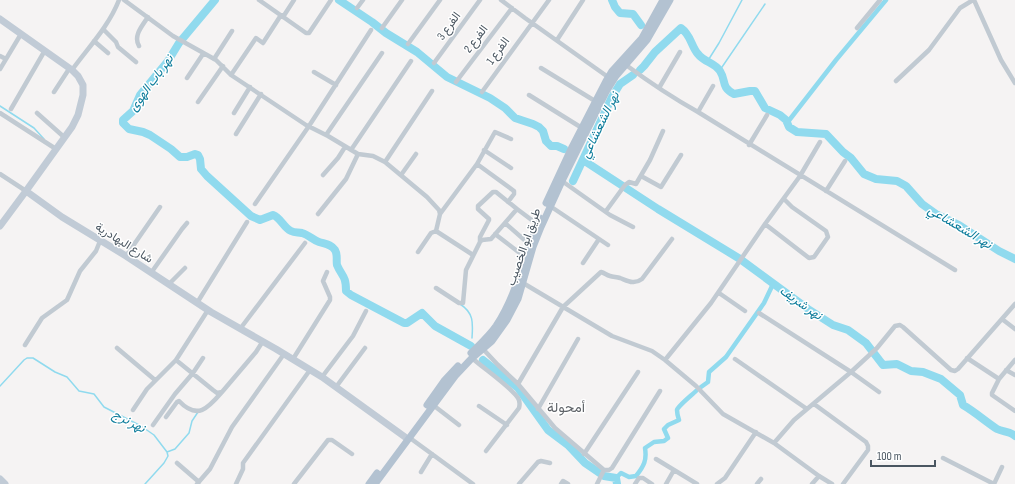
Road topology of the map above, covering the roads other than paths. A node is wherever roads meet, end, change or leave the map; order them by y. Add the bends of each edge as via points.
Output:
1 (119, 0) edge
2 (124, 0) edge
3 (259, 0) edge
4 (294, 0) edge
5 (331, 0) edge
6 (364, 0) edge
7 (402, 0) edge
8 (440, 0) edge
9 (480, 0) edge
10 (501, 0) edge
11 (549, 0) edge
12 (583, 0) edge
13 (880, 0) edge
14 (973, 0) edge
15 (667, 1) edge
16 (358, 8) dead end
17 (512, 8) junction
18 (282, 16) junction
19 (148, 17) junction
20 (0, 19) edge
21 (531, 23) junction
22 (382, 28) dead end
23 (857, 28) dead end
24 (103, 29) junction
25 (371, 30) dead end
26 (232, 32) dead end
27 (21, 34) junction
28 (94, 40) junction
29 (557, 40) junction
30 (408, 44) dead end
31 (139, 46) dead end
32 (44, 52) junction
33 (108, 52) dead end
34 (680, 52) dead end
35 (382, 53) dead end
36 (203, 54) junction
37 (0, 56) edge
38 (6, 59) junction
39 (214, 59) junction
40 (411, 61) dead end
41 (136, 62) dead end
42 (434, 63) dead end
43 (626, 65) junction
44 (223, 66) junction
45 (541, 68) dead end
46 (0, 69) edge
47 (70, 70) junction
48 (314, 72) dead end
49 (231, 75) junction
50 (608, 77) junction
51 (187, 78) dead end
52 (896, 81) dead end
53 (456, 82) dead end
54 (1015, 83) edge
55 (336, 85) junction
56 (713, 86) dead end
57 (250, 87) junction
58 (658, 88) junction
59 (432, 91) dead end
60 (54, 92) dead end
61 (482, 92) dead end
62 (261, 94) junction
63 (529, 94) dead end
64 (595, 101) junction
65 (198, 102) dead end
66 (11, 109) dead end
67 (698, 112) junction
68 (0, 113) edge
69 (37, 113) dead end
70 (234, 113) dead end
71 (767, 115) dead end
72 (309, 126) junction
73 (582, 128) junction
74 (663, 130) dead end
75 (236, 134) dead end
76 (326, 135) junction
77 (64, 137) junction
78 (511, 139) dead end
79 (820, 142) dead end
80 (749, 145) junction
81 (345, 147) junction
82 (56, 149) junction
83 (351, 150) junction
84 (484, 150) junction
85 (358, 154) junction
86 (416, 154) dead end
87 (681, 155) dead end
88 (845, 161) dead end
89 (385, 162) junction
90 (477, 164) junction
91 (511, 168) dead end
92 (0, 174) edge
93 (401, 175) junction
94 (323, 176) dead end
95 (641, 176) junction
96 (800, 176) junction
97 (562, 181) junction
98 (826, 191) junction
99 (26, 192) junction
100 (784, 199) junction
101 (508, 202) junction
102 (255, 204) dead end
103 (550, 206) junction
104 (160, 207) dead end
105 (517, 209) junction
106 (606, 211) junction
107 (318, 214) dead end
108 (440, 214) junction
109 (247, 222) dead end
110 (188, 223) dead end
111 (505, 223) junction
112 (537, 224) junction
113 (765, 224) junction
114 (0, 225) edge
115 (633, 227) dead end
116 (436, 231) junction
117 (495, 234) junction
118 (599, 239) junction
119 (672, 239) dead end
120 (100, 241) junction
121 (480, 242) junction
122 (306, 243) dead end
123 (529, 244) junction
124 (608, 245) dead end
125 (418, 252) dead end
126 (473, 255) junction
127 (126, 256) junction
128 (525, 257) junction
129 (583, 263) dead end
130 (185, 268) dead end
131 (955, 270) dead end
132 (327, 272) dead end
133 (151, 273) junction
134 (523, 283) junction
135 (169, 284) junction
136 (436, 288) dead end
137 (719, 292) junction
138 (197, 303) junction
139 (1015, 304) edge
140 (511, 305) junction
141 (562, 307) junction
142 (208, 310) junction
143 (366, 311) dead end
144 (745, 312) dead end
145 (759, 314) dead end
146 (1002, 319) junction
147 (240, 329) junction
148 (1015, 329) edge
149 (578, 339) dead end
150 (263, 341) junction
151 (25, 345) dead end
152 (117, 348) dead end
153 (365, 348) dead end
154 (483, 348) junction
155 (284, 354) junction
156 (203, 358) dead end
157 (472, 358) junction
158 (968, 358) junction
159 (293, 359) junction
160 (736, 359) dead end
161 (176, 360) junction
162 (665, 360) junction
163 (1015, 360) edge
164 (310, 370) junction
165 (1006, 370) junction
166 (638, 372) dead end
167 (851, 372) junction
168 (193, 373) junction
169 (1015, 375) edge
170 (322, 377) junction
171 (999, 379) junction
172 (155, 380) junction
173 (518, 384) junction
174 (336, 387) junction
175 (660, 391) dead end
176 (222, 392) junction
177 (879, 392) dead end
178 (814, 404) junction
179 (432, 405) junction
180 (479, 406) dead end
181 (538, 409) junction
182 (807, 409) junction
183 (133, 410) dead end
184 (1015, 410) edge
185 (166, 417) dead end
186 (153, 425) dead end
187 (459, 425) dead end
188 (507, 425) junction
189 (756, 432) junction
190 (408, 437) junction
191 (774, 443) junction
192 (486, 452) dead end
193 (352, 454) dead end
194 (432, 454) junction
195 (584, 454) junction
196 (943, 458) dead end
197 (656, 459) dead end
198 (177, 463) dead end
199 (550, 463) dead end
200 (1002, 467) dead end
201 (674, 470) junction
202 (420, 472) dead end
203 (603, 474) junction
204 (819, 476) junction
205 (0, 479) edge
206 (761, 479) dead end
207 (198, 483) edge
208 (5, 484) edge
209 (236, 484) edge
210 (294, 484) edge
211 (369, 484) edge
212 (375, 484) edge
213 (473, 484) edge
214 (519, 484) edge
215 (561, 484) edge
216 (568, 484) edge
217 (597, 484) edge
218 (635, 484) edge
219 (652, 484) edge
220 (666, 484) edge
221 (697, 484) edge
222 (716, 484) edge
223 (757, 484) edge
224 (812, 484) edge
225 (832, 484) edge
226 (843, 484) edge
227 (994, 484) edge

1 - 24 street
2 - 19 street
3 - 18 street
4 - 18 street
5 - 18 street via 309,33
6 - 16 street
7 - 22 street
8 - 30 street
9 - 42 street, الفرع 3
10 - 17 street
11 - 21 street, الفرع 1
12 - 29 street
13 - 23 street
14 - 52 street via 960,8 929,50
14 - 54 street via 1001,60
15 - 43 main road, طريق ابو الخصيب via 647,40
15 - 50 main road, طريق ابو الخصيب via 642,38
17 - 21 street
17 - 53 street, الفرع 2
18 - 49 street via 263,43 256,38
19 - 31 street via 137,37
19 - 36 street
20 - 27 main road
21 - 29 street
21 - 61 street, الفرع 1
24 - 28 street
24 - 41 street via 118,47
25 - 55 street
26 - 39 street
27 - 32 main road
27 - 38 street
28 - 33 street
28 - 47 street
29 - 50 street
32 - 47 main road
32 - 66 street
34 - 58 street
35 - 76 street
36 - 39 street
36 - 51 street
37 - 38 street
38 - 46 street
39 - 44 street
40 - 83 street
43 - 58 street
43 - 97 main road, طريق ابو الخصيب via 606,92
44 - 49 street
44 - 65 street
45 - 64 street
47 - 60 street
47 - 77 main road via 82,81 84,94 76,120
48 - 55 street
49 - 57 street
50 - 64 main road, طريق ابو الخصيب
55 - 72 street
56 - 67 street
57 - 62 street
57 - 70 street
58 - 67 street
59 - 89 street
62 - 72 street
62 - 75 street
63 - 73 street
64 - 73 main road, طريق ابو الخصيب
67 - 80 street
68 - 82 street
69 - 77 street
71 - 80 street
72 - 76 street
72 - 102 street
73 - 112 main road, طريق ابو الخصيب
74 - 95 street
76 - 81 street
77 - 82 main road
78 - 84 street via 495,132
79 - 96 street
80 - 96 street
81 - 83 street
81 - 94 street
82 - 99 main road
83 - 85 street
84 - 90 street
84 - 91 street
85 - 89 street via 373,156
85 - 107 street via 346,179
86 - 93 street
87 - 95 street via 661,187
88 - 98 street
89 - 93 street
90 - 101 street via 514,191
90 - 108 street
92 - 99 street
93 - 108 street via 427,197
95 - 106 street via 636,184 629,182 625,185
96 - 98 street
96 - 100 street
97 - 103 main road, طريق ابو الخصيب
97 - 106 street
98 - 131 street
99 - 114 main road
99 - 120 main road, شارع البهادرية
100 - 113 street
100 - 113 street via 828,234 814,257 809,258
101 - 105 street
101 - 121 street via 493,192 478,206 489,219 480,236
103 - 118 street
103 - 134 main road, طريق ابو الخصيب via 533,247
104 - 127 street
105 - 111 street
105 - 112 street
106 - 115 street
108 - 116 street
109 - 138 street
110 - 133 street
111 - 117 street
111 - 123 street
112 - 123 main road, طريق ابو الخصيب
113 - 137 street
116 - 125 street via 431,233
116 - 126 street
117 - 121 street via 490,240
117 - 128 street
118 - 124 street
118 - 129 street
119 - 141 street via 638,282 628,282 601,272
120 - 127 main road, شارع البهادرية
120 - 151 street via 96,251 80,271 67,300 42,318
121 - 126 street
122 - 147 street
123 - 128 main road, طريق ابو الخصيب
126 - 136 street via 466,270 462,303
127 - 133 main road, شارع البهادرية
128 - 140 main road, طريق ابو الخصيب
130 - 135 street
132 - 159 street via 323,281 330,300
133 - 135 main road, شارع البهادرية
134 - 140 main road, طريق ابو الخصيب
134 - 141 street
135 - 138 main road, شارع البهادرية
137 - 144 street
137 - 162 street
138 - 142 main road, شارع البهادرية
139 - 146 street
140 - 154 main road, طريق ابو الخصيب via 500,331
140 - 190 main road, طريق ابو الخصيب via 492,331 444,381
141 - 162 street via 612,336 652,351
141 - 173 street
142 - 147 main road, شارع البهادرية
142 - 161 street
143 - 170 street via 353,336
145 - 167 street
146 - 148 street
146 - 158 street
147 - 150 main road, شارع البهادرية
149 - 181 street
150 - 155 main road, شارع البهادرية
150 - 176 street
152 - 172 street
153 - 174 street
154 - 157 main road, طريق ابو الخصيب
154 - 173 street
155 - 159 main road, شارع البهادرية
155 - 207 street via 232,428 210,469
156 - 168 street
157 - 179 main road, طريق ابو الخصيب
157 - 188 street via 518,399 520,408
158 - 167 street via 958,369 951,370 903,327 897,325
158 - 171 street
159 - 164 main road, شارع البهادرية
160 - 182 street
161 - 168 street
161 - 172 street
162 - 189 street via 696,386 723,414
163 - 165 street
164 - 170 main road, شارع البهادرية
164 - 209 street via 243,463
165 - 169 street
165 - 171 street
166 - 195 street
167 - 177 street
167 - 178 street
168 - 176 street via 218,393
168 - 186 street
170 - 174 main road, شارع البهادرية
171 - 184 street via 992,390 992,395
172 - 183 street
173 - 181 street
174 - 190 main road, شارع البهادرية
175 - 203 street via 612,468
176 - 185 street via 205,410 196,411 185,407 179,401
178 - 182 street
178 - 226 street via 868,446 868,450
179 - 187 street
179 - 190 main road, طريق ابو الخصيب
180 - 188 street
181 - 195 street
182 - 191 street
188 - 192 street
189 - 191 street
189 - 222 street via 725,478
190 - 194 street
190 - 211 main road, طريق ابو الخصيب
190 - 212 main road, طريق ابو الخصيب
191 - 204 street
193 - 210 street via 332,440 328,440
194 - 202 street
194 - 213 street
195 - 203 street
196 - 227 street
197 - 201 street
198 - 207 street
199 - 214 street via 538,462
200 - 227 street
201 - 220 street
201 - 221 street
203 - 217 street
204 - 224 street
204 - 225 street
205 - 208 main road
206 - 223 street
215 - 216 street via 564,481
218 - 219 street via 639,478

